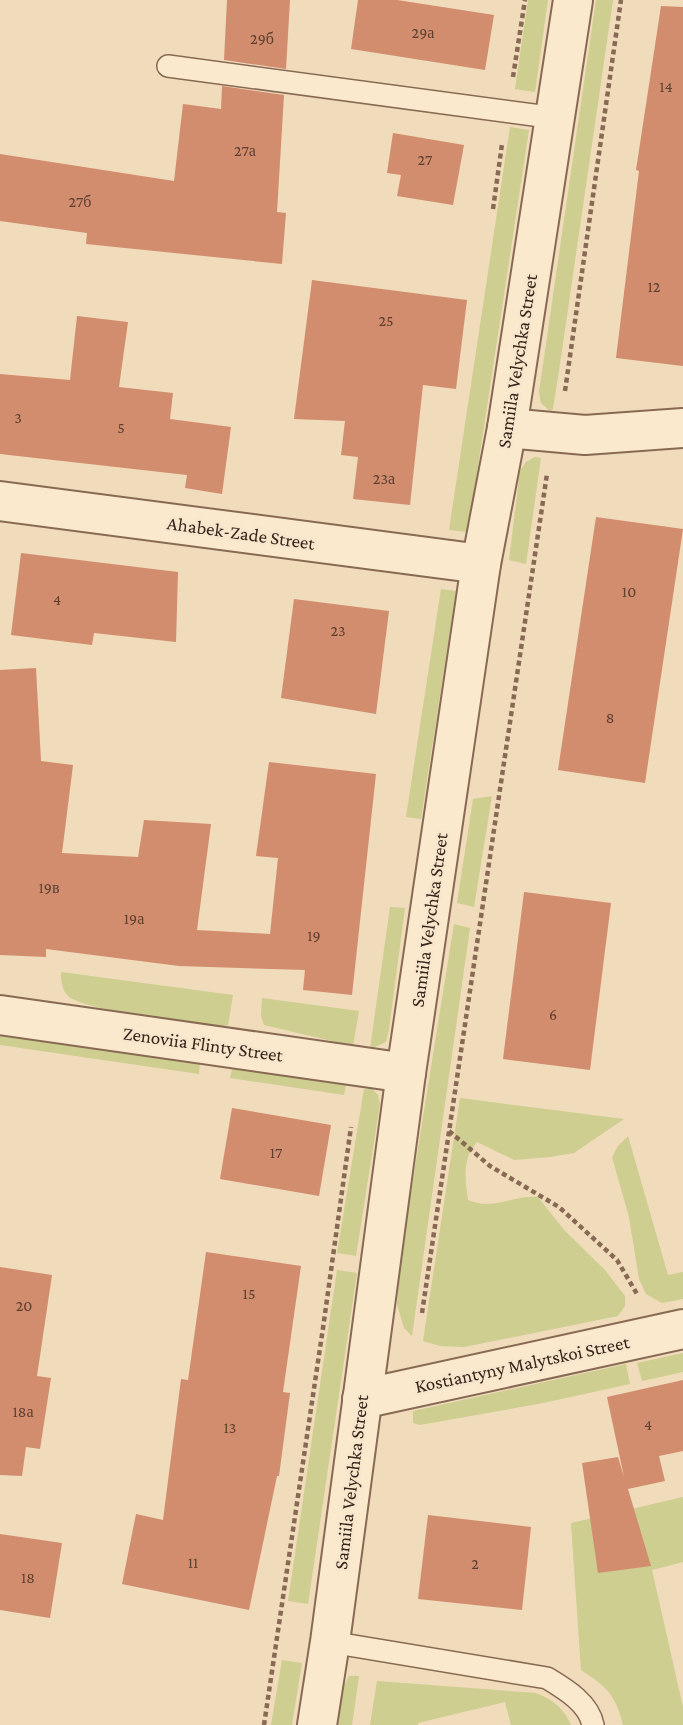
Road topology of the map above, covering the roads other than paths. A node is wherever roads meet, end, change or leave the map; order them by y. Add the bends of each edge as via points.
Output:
1 (573, 0) edge
2 (168, 66) dead end
3 (555, 118) junction
4 (507, 428) junction
5 (683, 428) edge
6 (0, 501) edge
7 (481, 565) junction
8 (0, 1015) edge
9 (406, 1073) junction
10 (671, 1332) edge
11 (362, 1399) junction
12 (330, 1642) junction
13 (317, 1725) edge
14 (593, 1725) edge

1 - 3 street, Samiila Velychka Street
2 - 3 lane
3 - 4 street, Samiila Velychka Street
4 - 5 street via 585,435
4 - 7 street, Samiila Velychka Street
6 - 7 street, Ahabek-Zade Street
7 - 9 street, Samiila Velychka Street
8 - 9 street, Zenoviia Flinty Street
9 - 11 street, Samiila Velychka Street
10 - 11 street, Kostiantyny Malytskoi Street
11 - 12 street, Samiila Velychka Street
12 - 13 street, Samiila Velychka Street
12 - 14 lane via 547,1678 572,1693

